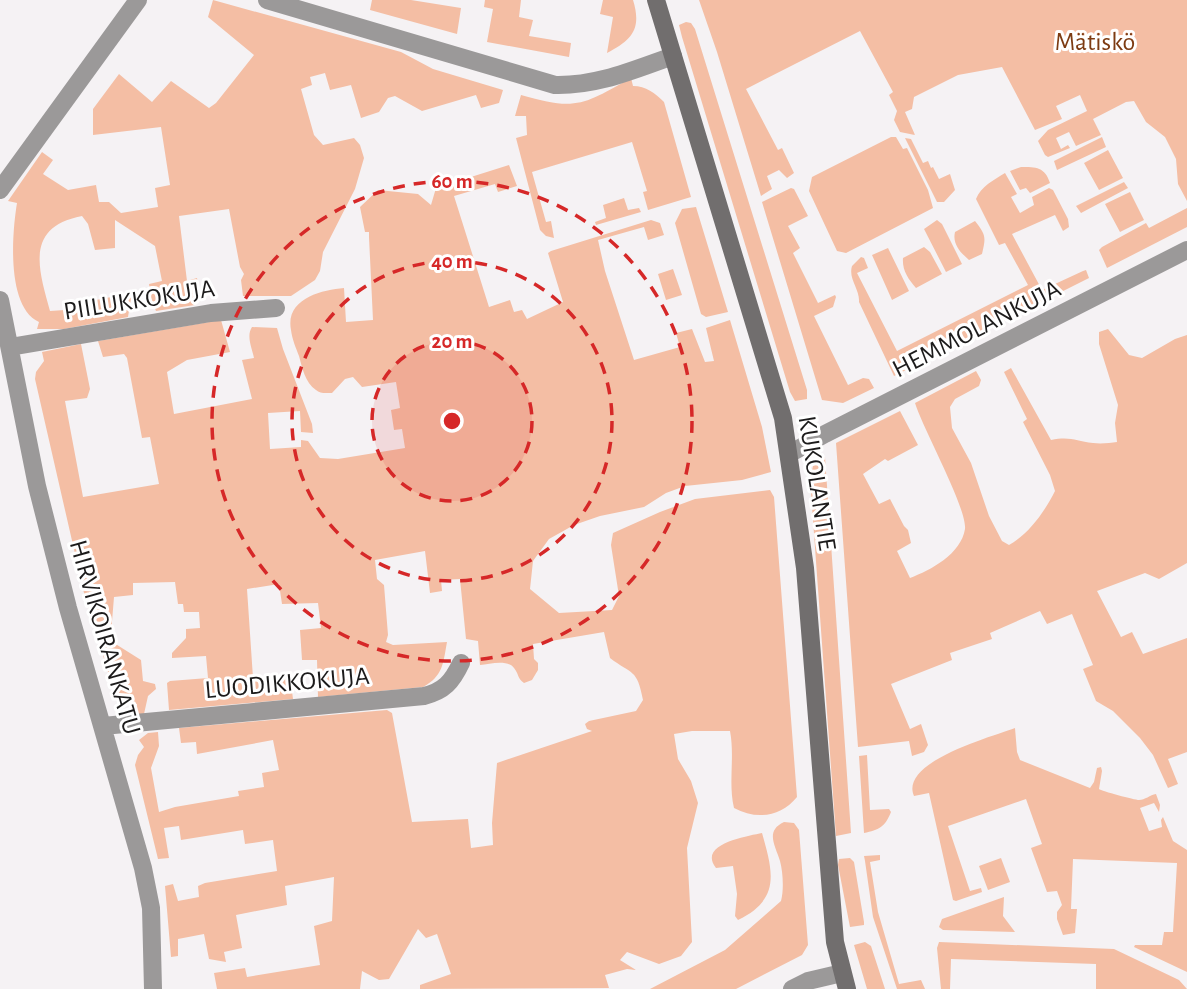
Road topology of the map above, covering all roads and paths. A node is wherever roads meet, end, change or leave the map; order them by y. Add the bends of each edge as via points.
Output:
1 (138, 0) edge
2 (267, 0) edge
3 (656, 0) edge
4 (673, 56) junction
5 (0, 190) edge
6 (1187, 250) edge
7 (0, 300) edge
8 (276, 308) dead end
9 (10, 347) junction
10 (789, 454) junction
11 (461, 663) dead end
12 (103, 726) junction
13 (844, 981) edge
14 (153, 989) edge
15 (792, 989) edge

1 - 5 street
2 - 4 street via 555,85 600,82
3 - 4 street, KUKOLANTIE
4 - 10 street, KUKOLANTIE via 783,418
6 - 10 street, HEMMOLANKUJA
7 - 9 street, HIRVIKOIRANKATU
8 - 9 street, PIILUKKOKUJA via 211,313
9 - 12 street, HIRVIKOIRANKATU via 37,486
10 - 13 street, KUKOLANTIE via 805,568 835,942
11 - 12 street, LUODIKKOKUJA via 452,681 439,692 424,696
12 - 14 street, HIRVIKOIRANKATU via 151,908
13 - 15 street via 807,981

